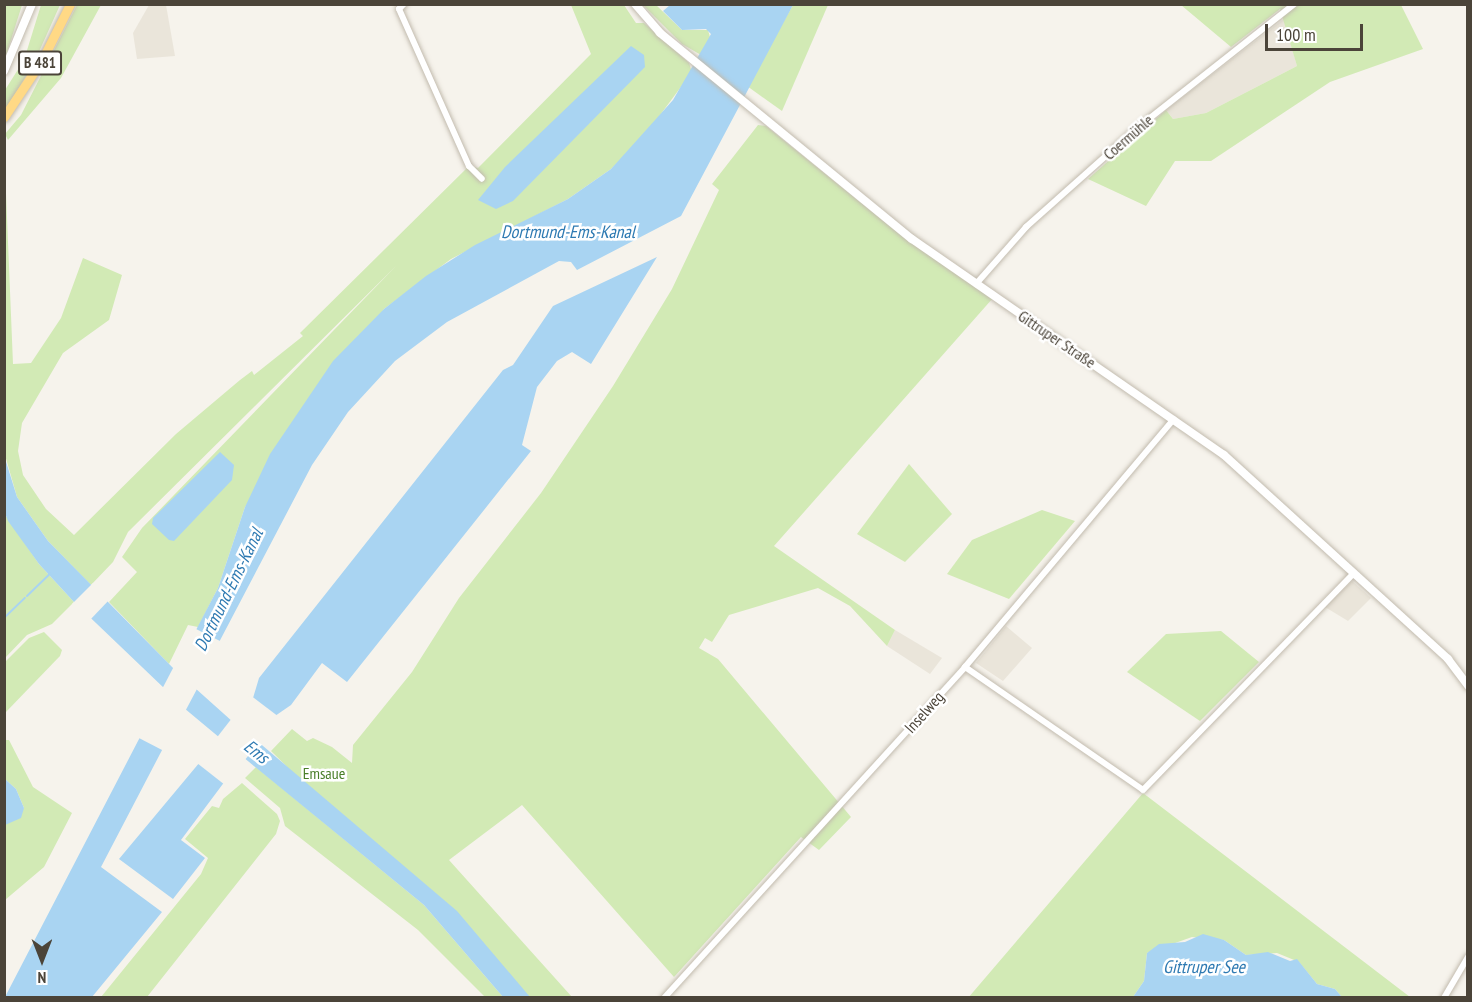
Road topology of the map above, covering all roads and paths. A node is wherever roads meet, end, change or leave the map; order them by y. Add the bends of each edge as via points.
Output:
1 (32, 4) edge
2 (70, 4) edge
3 (404, 4) edge
4 (635, 4) edge
5 (1294, 4) edge
6 (4, 71) edge
7 (4, 117) edge
8 (482, 179) dead end
9 (976, 284) junction
10 (1174, 418) junction
11 (1354, 573) junction
12 (965, 667) junction
13 (1467, 686) edge
14 (1467, 957) edge
15 (664, 998) edge
16 (1444, 998) edge

1 - 6 street
2 - 7 highway, B 481 via 42,60
3 - 8 street via 399,9 469,166
4 - 9 street, Gittruper Straße via 660,33 912,239
5 - 9 street, Coermühle via 1136,129 1026,228
9 - 10 street, Gittruper Straße
10 - 11 street, Gittruper Straße via 1250,477
10 - 12 street, Inselweg
11 - 12 street via 1143,790
11 - 13 street, Gittruper Straße via 1448,659
12 - 15 street, Inselweg
14 - 16 street

